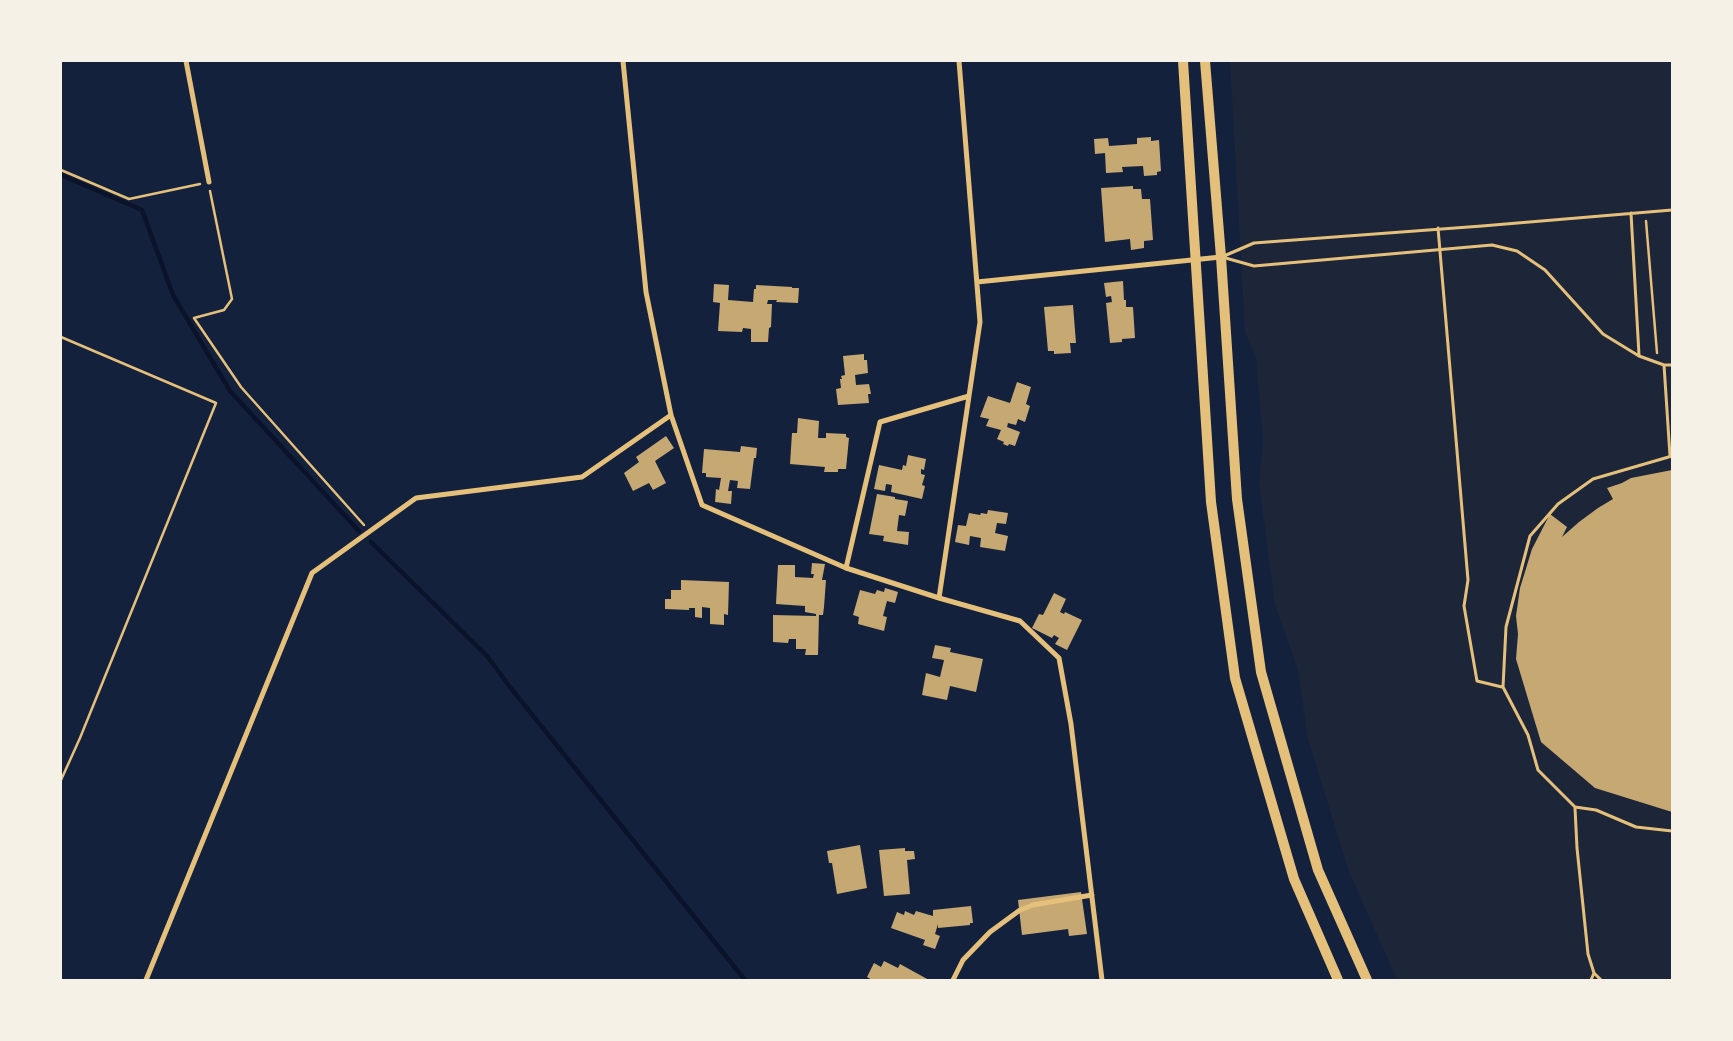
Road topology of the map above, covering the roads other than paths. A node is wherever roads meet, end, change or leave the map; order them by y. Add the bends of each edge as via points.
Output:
1 (186, 61) edge
2 (623, 61) edge
3 (959, 61) edge
4 (1184, 61) edge
5 (1205, 61) edge
6 (209, 182) road end
7 (1672, 210) edge
8 (1631, 213) junction
9 (1438, 228) junction
10 (1441, 249) junction
11 (1221, 257) junction
12 (1196, 259) junction
13 (977, 282) junction
14 (1639, 356) junction
15 (1664, 364) junction
16 (1672, 364) edge
17 (969, 396) junction
18 (671, 415) junction
19 (1671, 456) edge
20 (846, 568) junction
21 (939, 598) junction
22 (1503, 687) junction
23 (1575, 808) junction
24 (1672, 831) edge
25 (1092, 896) junction
26 (1594, 973) junction
27 (146, 980) edge
28 (953, 980) edge
29 (1102, 980) edge
30 (1338, 980) edge
31 (1367, 980) edge
32 (1591, 980) edge
33 (1601, 980) edge

1 - 6 street
2 - 18 street via 646,292
3 - 13 street
4 - 12 main road
5 - 11 main road
7 - 8 lane
8 - 9 lane
8 - 14 lane
9 - 10 lane
9 - 11 lane via 1254,243
10 - 11 lane via 1254,266
10 - 14 lane via 1492,245 1517,251 1545,270 1604,334
10 - 22 lane via 1468,580 1464,606 1477,681
11 - 12 street
11 - 31 main road via 1237,499 1261,672 1318,870
12 - 13 street
12 - 30 main road via 1212,502 1236,678 1294,879
13 - 17 street via 980,322
14 - 15 lane
15 - 16 lane
15 - 19 lane
17 - 20 street via 880,422
17 - 21 street
18 - 20 street via 702,504
18 - 27 street via 582,477 416,498 312,573
19 - 22 lane via 1593,479 1558,504 1530,536 1506,627
20 - 21 street
21 - 25 street via 1020,621 1059,658 1071,724
22 - 23 lane via 1528,736 1538,770
23 - 24 lane via 1596,810 1636,827
23 - 26 lane via 1588,954
25 - 28 street via 1020,910 983,939 963,960
25 - 29 street
26 - 32 lane
26 - 33 lane

